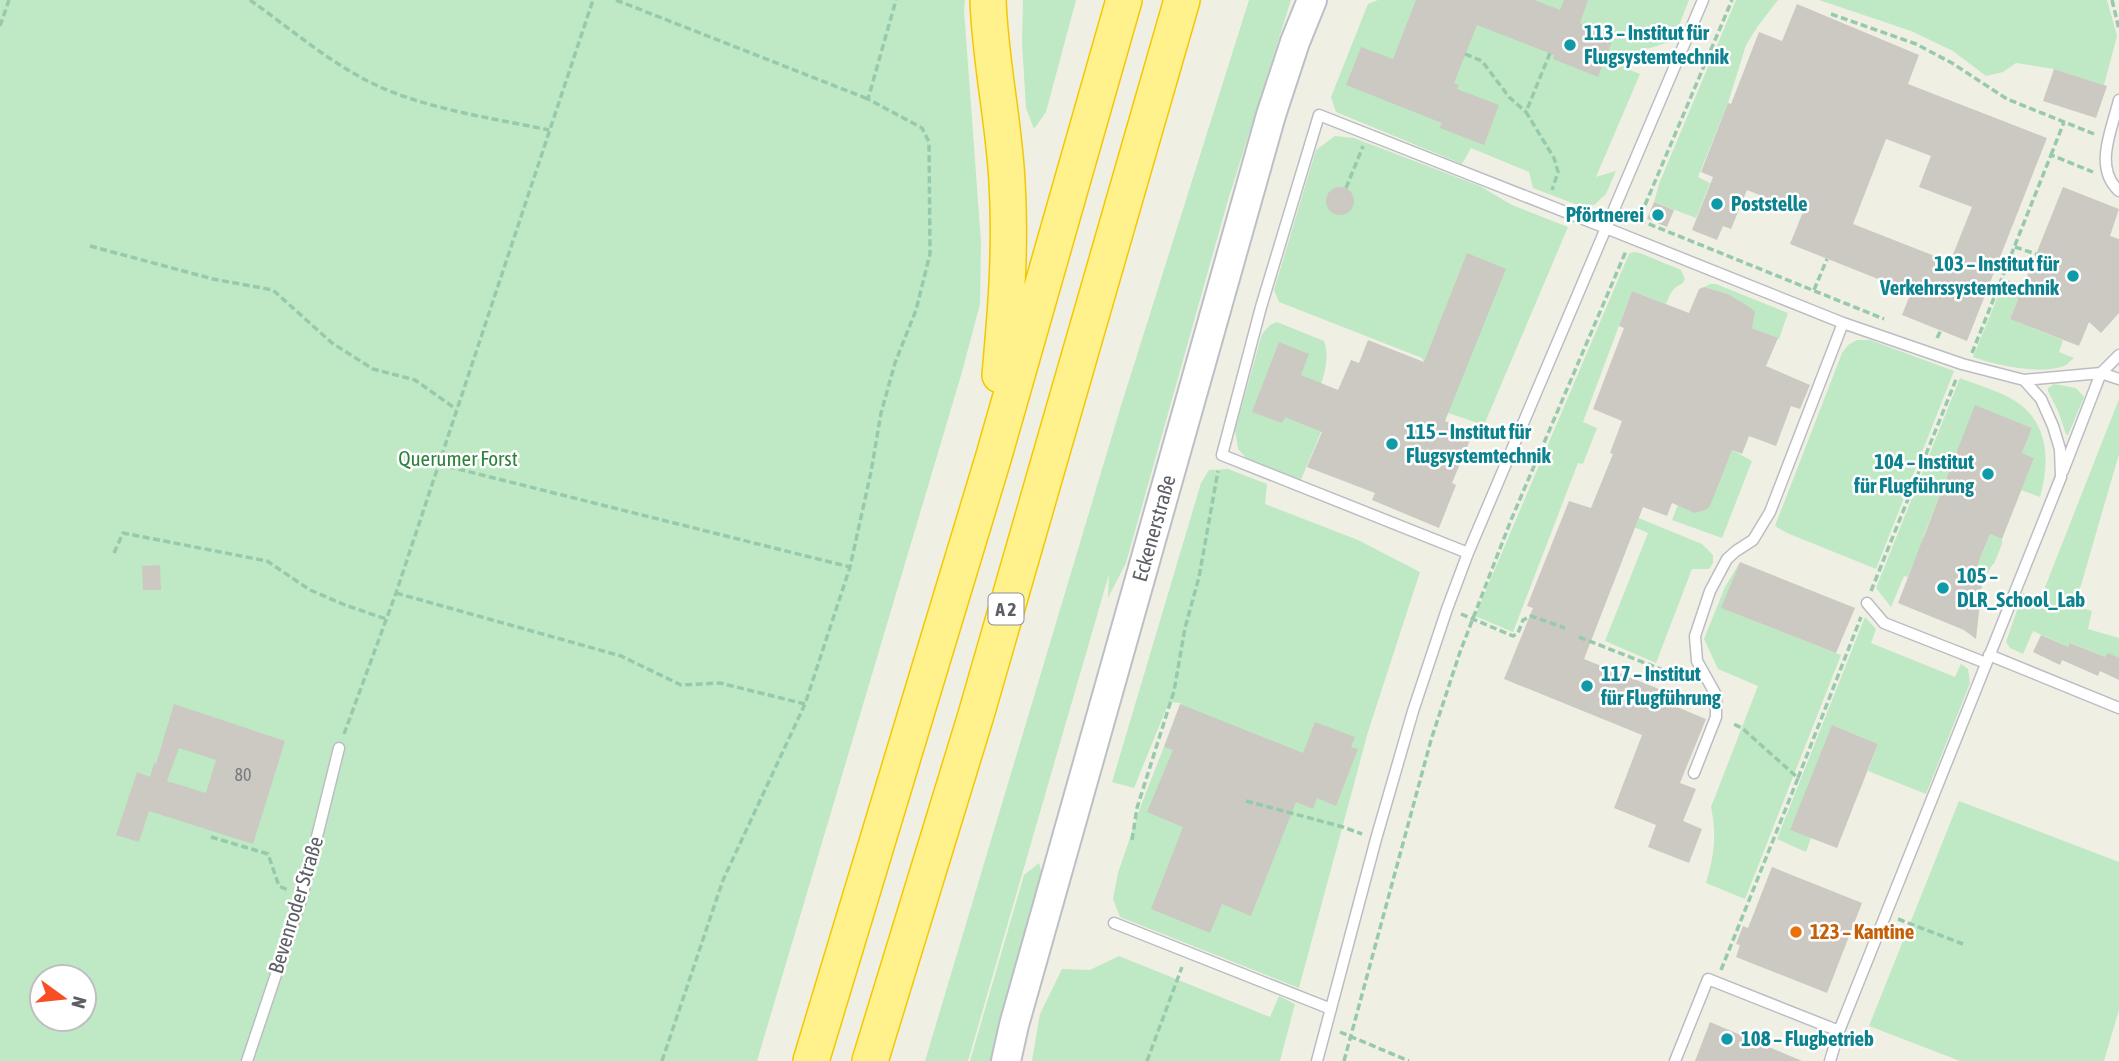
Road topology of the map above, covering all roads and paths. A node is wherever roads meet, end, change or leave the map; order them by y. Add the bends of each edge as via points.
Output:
1 (9, 0) edge
2 (250, 0) edge
3 (593, 0) edge
4 (615, 0) edge
5 (895, 0) edge
6 (988, 0) edge
7 (1124, 0) edge
8 (1182, 0) edge
9 (1312, 0) edge
10 (1703, 0) edge
11 (1732, 0) edge
12 (2112, 0) edge
13 (1831, 14) dead end
14 (0, 26) edge
15 (2119, 29) edge
16 (1550, 53) dead end
17 (1465, 54) dead end
18 (868, 99) junction
19 (2119, 100) edge
20 (1526, 112) junction
21 (2064, 122) junction
22 (549, 130) junction
23 (1367, 135) junction
24 (2109, 140) junction
25 (2051, 155) junction
26 (2106, 172) junction
27 (1346, 188) dead end
28 (2119, 191) edge
29 (1546, 205) junction
30 (1645, 205) dead end
31 (1606, 228) junction
32 (1631, 239) junction
33 (90, 246) dead end
34 (2015, 247) junction
35 (2036, 254) dead end
36 (1827, 259) dead end
37 (1814, 290) junction
38 (1843, 323) junction
39 (1893, 323) dead end
40 (1941, 330) dead end
41 (1937, 340) dead end
42 (2119, 355) edge
43 (1962, 364) junction
44 (2101, 373) junction
45 (2119, 379) edge
46 (2024, 380) junction
47 (456, 409) junction
48 (1222, 455) junction
49 (993, 459) junction
50 (438, 464) junction
51 (2061, 477) junction
52 (114, 553) dead end
53 (1468, 553) junction
54 (850, 567) junction
55 (396, 593) junction
56 (1867, 603) junction
57 (1447, 609) junction
58 (386, 619) junction
59 (1472, 619) junction
60 (1565, 628) dead end
61 (1579, 637) dead end
62 (1988, 659) junction
63 (1697, 662) junction
64 (805, 704) junction
65 (2119, 708) edge
66 (1716, 717) junction
67 (339, 748) joint
68 (1694, 773) dead end
69 (1798, 778) junction
70 (1246, 801) dead end
71 (211, 836) dead end
72 (1376, 839) junction
73 (1132, 840) dead end
74 (302, 897) junction
75 (1886, 915) junction
76 (1114, 923) dead end
77 (1963, 944) dead end
78 (1188, 952) junction
79 (1716, 982) junction
80 (1331, 1009) junction
81 (1326, 1027) junction
82 (1839, 1031) junction
83 (1351, 1037) junction
84 (247, 1061) edge
85 (662, 1061) edge
86 (811, 1061) edge
87 (870, 1061) edge
88 (1006, 1061) edge
89 (1147, 1061) edge
90 (1317, 1061) edge
91 (1344, 1061) edge
92 (1409, 1061) edge
93 (1675, 1061) edge
94 (1830, 1061) edge

1 - 14 path
2 - 22 path via 378,86 451,109
3 - 22 path
4 - 18 path
5 - 18 path
6 - 49 highway via 1009,229 1009,285
7 - 49 highway
8 - 87 highway, A 2 via 976,715
9 - 88 main road, Eckenerstraße via 1268,128
10 - 31 lane
11 - 30 path
12 - 15 path
13 - 21 path via 1916,44 2007,99
16 - 20 path
17 - 20 path via 1482,61
18 - 54 path via 922,128 929,142 930,254 881,412
19 - 24 lane
20 - 29 path via 1558,172
21 - 24 path
21 - 25 path
22 - 47 path
23 - 27 path
23 - 29 lane
23 - 48 lane via 1318,115
24 - 26 lane
25 - 26 path via 2094,172
25 - 34 path
26 - 28 lane
29 - 31 lane
31 - 32 lane
31 - 53 lane
32 - 37 path via 1640,218
32 - 38 lane
32 - 59 path
33 - 47 path via 273,290 332,343 373,369 415,380
34 - 35 path
34 - 43 path via 1972,354 1966,352
36 - 37 path
37 - 39 path
38 - 43 lane
38 - 63 lane via 1770,512 1752,540 1727,559 1710,591 1695,636
40 - 41 path
42 - 44 lane
43 - 46 lane
43 - 56 path
44 - 45 lane
44 - 46 lane
44 - 51 lane
46 - 51 lane via 2041,399 2053,426
47 - 50 path
48 - 53 lane
48 - 73 path via 1174,691 1137,808
49 - 86 highway
50 - 54 path
50 - 55 path
51 - 62 lane
52 - 58 path via 122,533 267,561 310,590
53 - 57 lane
54 - 64 path
55 - 58 path
55 - 64 path via 621,656 681,685 720,683
56 - 62 lane via 1884,622
56 - 69 path
57 - 59 path
57 - 72 lane
58 - 67 path
59 - 60 path via 1513,636 1531,616
59 - 83 path via 1431,740
61 - 63 path via 1668,672
62 - 65 lane
62 - 75 lane
63 - 66 lane via 1716,695
64 - 85 path via 723,880
66 - 68 lane
66 - 69 path via 1742,728
67 - 74 lane, Bevenroder Straße
69 - 79 path
70 - 72 path
71 - 74 path via 268,855 279,886
72 - 80 lane
74 - 84 lane, Bevenroder Straße
75 - 77 path
75 - 82 lane
76 - 78 lane
78 - 80 lane
78 - 89 path
79 - 82 lane
79 - 93 lane via 1708,979
80 - 81 lane
81 - 83 path
81 - 90 lane
82 - 94 lane
83 - 91 path
83 - 92 path

